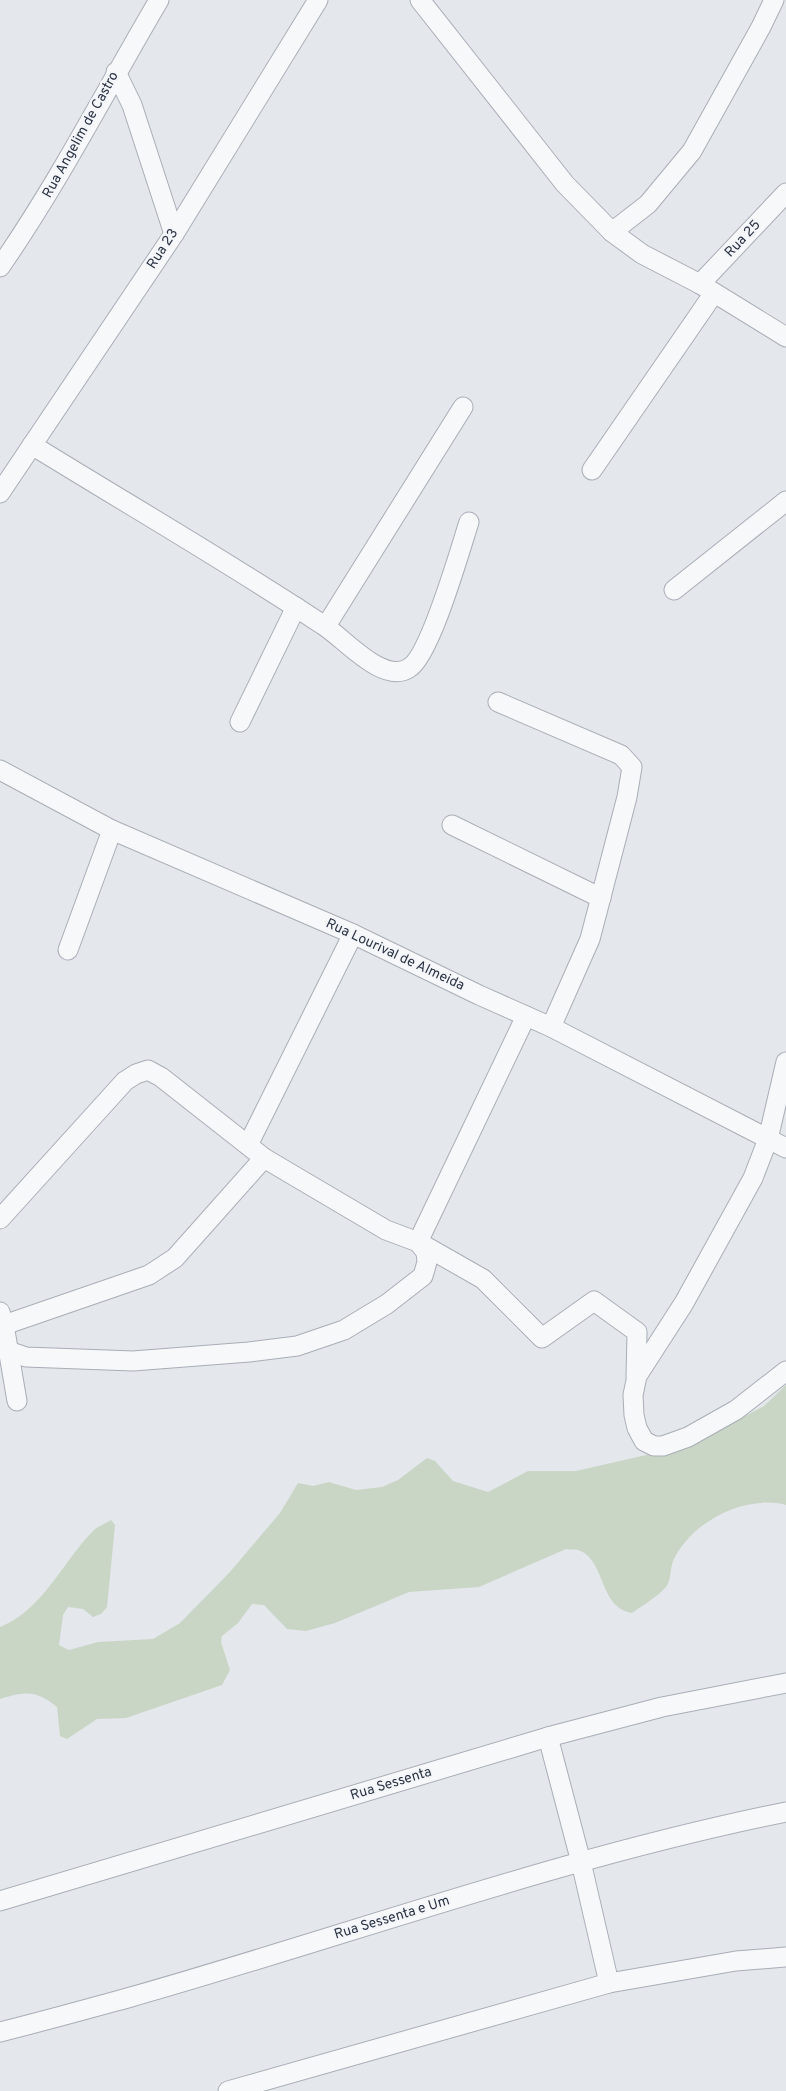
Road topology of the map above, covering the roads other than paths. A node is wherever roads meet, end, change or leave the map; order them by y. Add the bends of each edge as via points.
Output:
1 (159, 0) edge
2 (318, 0) edge
3 (420, 0) edge
4 (774, 0) edge
5 (116, 72) junction
6 (786, 193) edge
7 (612, 232) junction
8 (174, 234) junction
9 (0, 267) edge
10 (707, 289) junction
11 (786, 337) edge
12 (463, 407) dead end
13 (32, 445) junction
14 (592, 470) dead end
15 (0, 493) edge
16 (786, 500) edge
17 (469, 522) dead end
18 (674, 590) dead end
19 (296, 608) junction
20 (326, 626) junction
21 (498, 702) dead end
22 (240, 722) dead end
23 (0, 770) edge
24 (452, 825) dead end
25 (112, 830) junction
26 (601, 898) junction
27 (353, 934) junction
28 (68, 950) dead end
29 (526, 1016) junction
30 (551, 1027) junction
31 (786, 1062) edge
32 (768, 1139) junction
33 (248, 1145) junction
34 (786, 1148) edge
35 (264, 1158) junction
36 (0, 1219) edge
37 (418, 1242) junction
38 (2, 1318) edge
39 (8, 1350) junction
40 (786, 1371) edge
41 (636, 1381) junction
42 (17, 1401) dead end
43 (786, 1683) edge
44 (548, 1737) junction
45 (786, 1812) edge
46 (581, 1862) junction
47 (0, 1901) edge
48 (786, 1957) edge
49 (609, 1983) junction
50 (0, 2032) edge
51 (228, 2091) edge

1 - 5 street, Rua Angelim de Castro
2 - 8 street, Rua 23
3 - 7 street via 565,184
4 - 7 street via 692,151 648,204
5 - 8 street via 132,105
5 - 9 street, Rua Angelim de Castro via 65,166
6 - 10 street, Rua 25
7 - 10 street via 642,254
8 - 13 street, Rua 23
10 - 11 street
10 - 14 street, Rua 25
12 - 20 street
13 - 15 street, Rua 23
13 - 19 street
16 - 18 street
17 - 20 street via 428,642 410,668 402,672 380,668
19 - 20 street
19 - 22 street
21 - 26 street via 621,756 632,767
23 - 25 street, Rua Lourival de Almeida
24 - 26 street
25 - 27 street, Rua Lourival de Almeida
25 - 28 street
26 - 30 street via 590,939
27 - 29 street, Rua Lourival de Almeida
27 - 33 street
29 - 30 street, Rua Lourival de Almeida
29 - 37 street
30 - 32 street, Rua Lourival de Almeida
31 - 32 street
32 - 34 street, Rua Lourival de Almeida
32 - 41 street via 753,1178 684,1304 636,1376
33 - 35 street
33 - 36 street via 162,1077 143,1071 125,1081 107,1099
35 - 37 street via 386,1230
35 - 38 street via 174,1258 148,1275
37 - 39 street via 426,1252 427,1262 423,1276 415,1284 344,1330 297,1346 133,1361 26,1357
37 - 41 street via 483,1280 542,1338 594,1301 637,1332
38 - 39 street
39 - 42 street
40 - 41 street via 736,1410 688,1437 664,1446 644,1441 637,1428 633,1395
43 - 44 street, Rua Sessenta via 662,1706
44 - 46 street
44 - 47 street, Rua Sessenta
45 - 46 street, Rua Sessenta e Um via 711,1827
46 - 49 street
46 - 50 street, Rua Sessenta e Um via 131,1997
48 - 49 street via 736,1961
49 - 51 street

